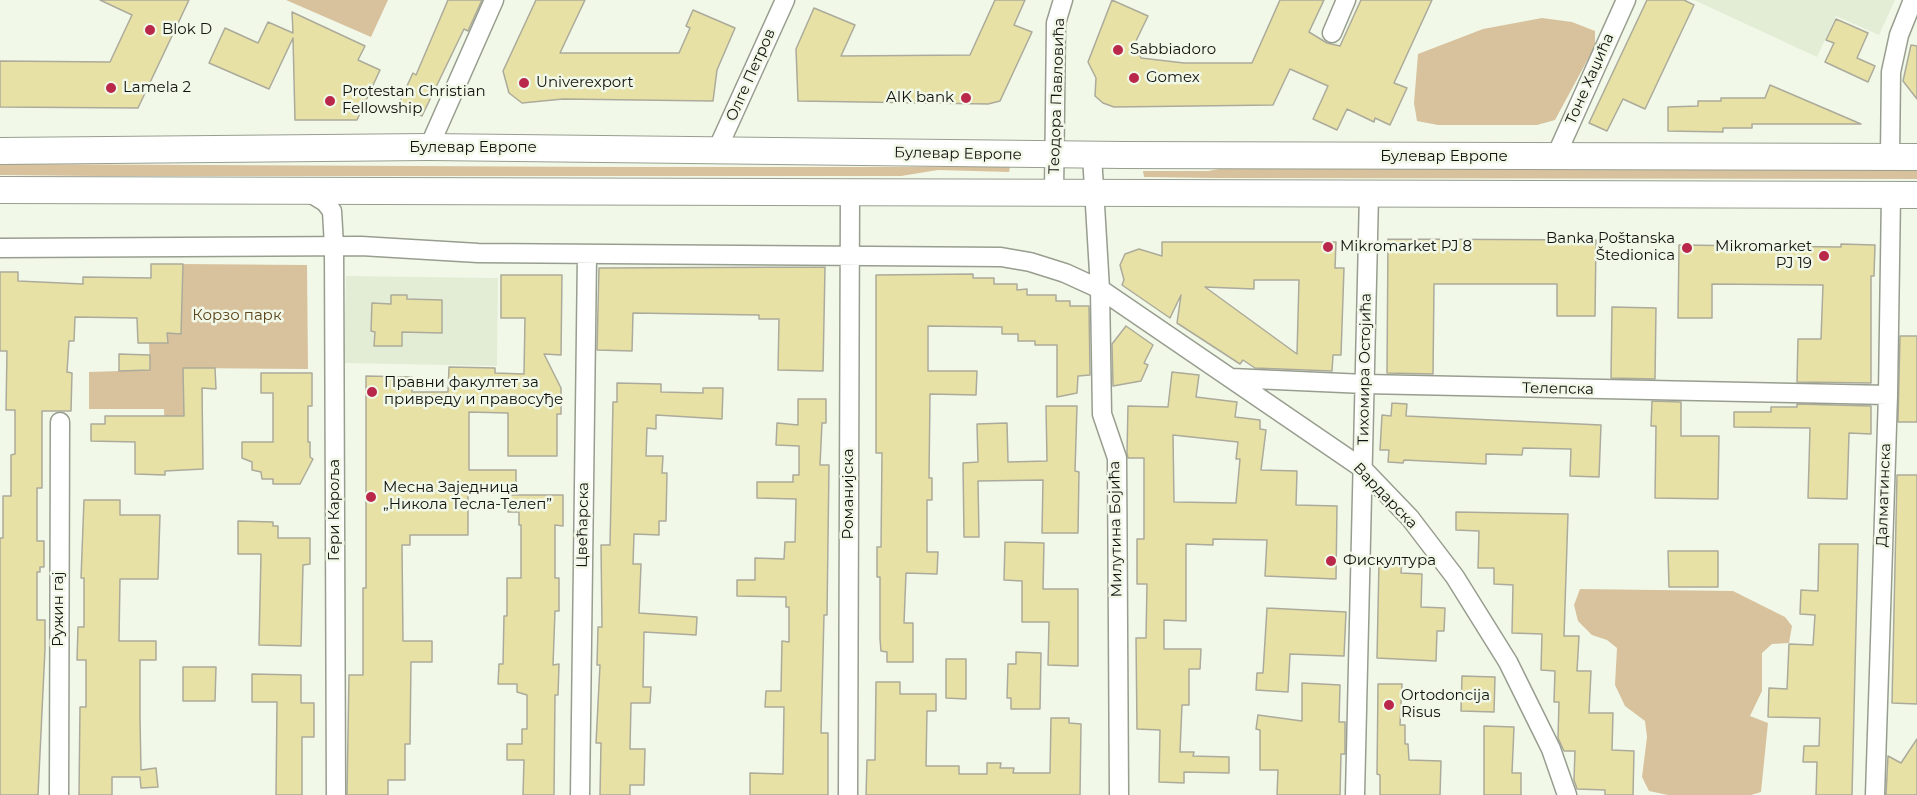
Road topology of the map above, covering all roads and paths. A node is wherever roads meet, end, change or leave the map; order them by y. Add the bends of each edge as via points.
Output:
1 (494, 0) edge
2 (785, 0) edge
3 (1063, 0) edge
4 (1346, 0) edge
5 (1626, 0) edge
6 (1913, 0) edge
7 (1332, 33) dead end
8 (429, 147) junction
9 (717, 150) junction
10 (0, 151) edge
11 (1053, 154) junction
12 (1092, 155) junction
13 (1890, 156) junction
14 (1917, 157) edge
15 (1555, 158) junction
16 (0, 190) edge
17 (305, 190) junction
18 (354, 190) junction
19 (850, 192) junction
20 (1054, 193) junction
21 (1094, 193) junction
22 (1369, 194) junction
23 (1891, 194) junction
24 (1917, 195) edge
25 (333, 225) junction
26 (334, 246) junction
27 (0, 248) edge
28 (587, 255) junction
29 (850, 257) junction
30 (1100, 289) junction
31 (1229, 378) junction
32 (1365, 384) junction
33 (1888, 395) junction
34 (60, 422) dead end
35 (1362, 468) junction
36 (59, 795) edge
37 (336, 795) edge
38 (580, 795) edge
39 (848, 795) edge
40 (1119, 795) edge
41 (1355, 795) edge
42 (1566, 795) edge
43 (1875, 795) edge

1 - 8 street
2 - 9 street, Олге Петров
3 - 11 street, Теодора Павловића via 1056,23
4 - 7 street
5 - 15 street, Тоне Хаџића
6 - 13 street via 1899,34 1891,72
8 - 9 main road, Булевар Европе
8 - 10 main road, Булевар Европе
9 - 11 main road, Булевар Европе
11 - 12 main road, Булевар Европе
11 - 20 street, Теодора Павловића
12 - 15 main road, Булевар Европе
12 - 21 street, Милутина Бојића
13 - 14 main road, Булевар Европе
13 - 15 main road, Булевар Европе
16 - 17 main road
17 - 18 main road
17 - 25 street, Гери Кароља via 329,206
18 - 19 main road
18 - 25 street, Гери Кароља via 341,205
19 - 20 main road
19 - 29 street, Романијска
20 - 21 main road
21 - 22 main road
21 - 30 street, Милутина Бојића
22 - 23 main road
22 - 32 street, Тихомира Остојића
23 - 24 main road
23 - 33 street, Далматинска
25 - 26 street, Гери Кароља
26 - 27 street
26 - 28 street
26 - 37 street, Гери Кароља
28 - 29 street
28 - 38 street, Цвећарска
29 - 30 street via 1001,257 1034,263
29 - 39 street, Романијска
30 - 31 street, Вардарска
30 - 40 street, Милутина Бојића via 1102,414 1117,458
31 - 32 street, Телепска
31 - 35 street, Вардарска
32 - 33 street, Телепска
32 - 35 street, Тихомира Остојића
33 - 43 street, Далматинска
34 - 36 street, Ружин гај
35 - 41 street, Тихомира Остојића
35 - 42 street, Вардарска via 1410,518 1480,615 1546,740

